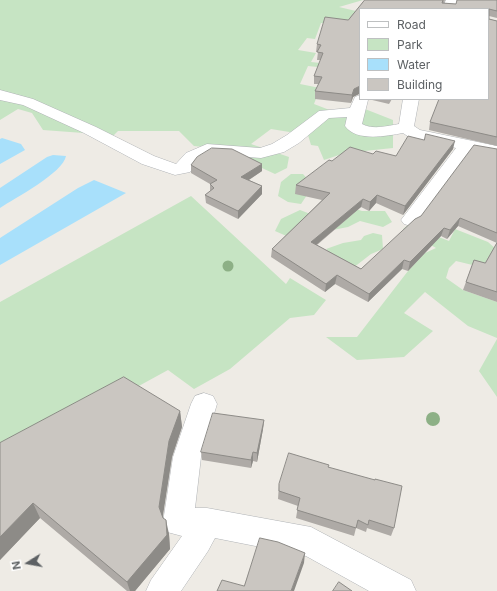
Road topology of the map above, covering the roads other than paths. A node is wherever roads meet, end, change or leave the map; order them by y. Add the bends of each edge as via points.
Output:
1 (0, 95) edge
2 (411, 100) edge
3 (358, 106) edge
4 (406, 128) junction
5 (467, 145) junction
6 (497, 151) edge
7 (411, 220) edge
8 (204, 404) dead end
9 (207, 522) junction
10 (162, 591) edge
11 (400, 591) edge

1 - 3 street via 28,102 148,160 175,170 184,168 192,157 207,150 262,153 278,148 325,114
2 - 4 street
3 - 4 street via 353,126 358,129 378,132
4 - 5 street via 416,134
5 - 6 street
5 - 7 street
8 - 9 street via 187,457 178,522
9 - 10 street via 197,541
9 - 11 street via 311,542

